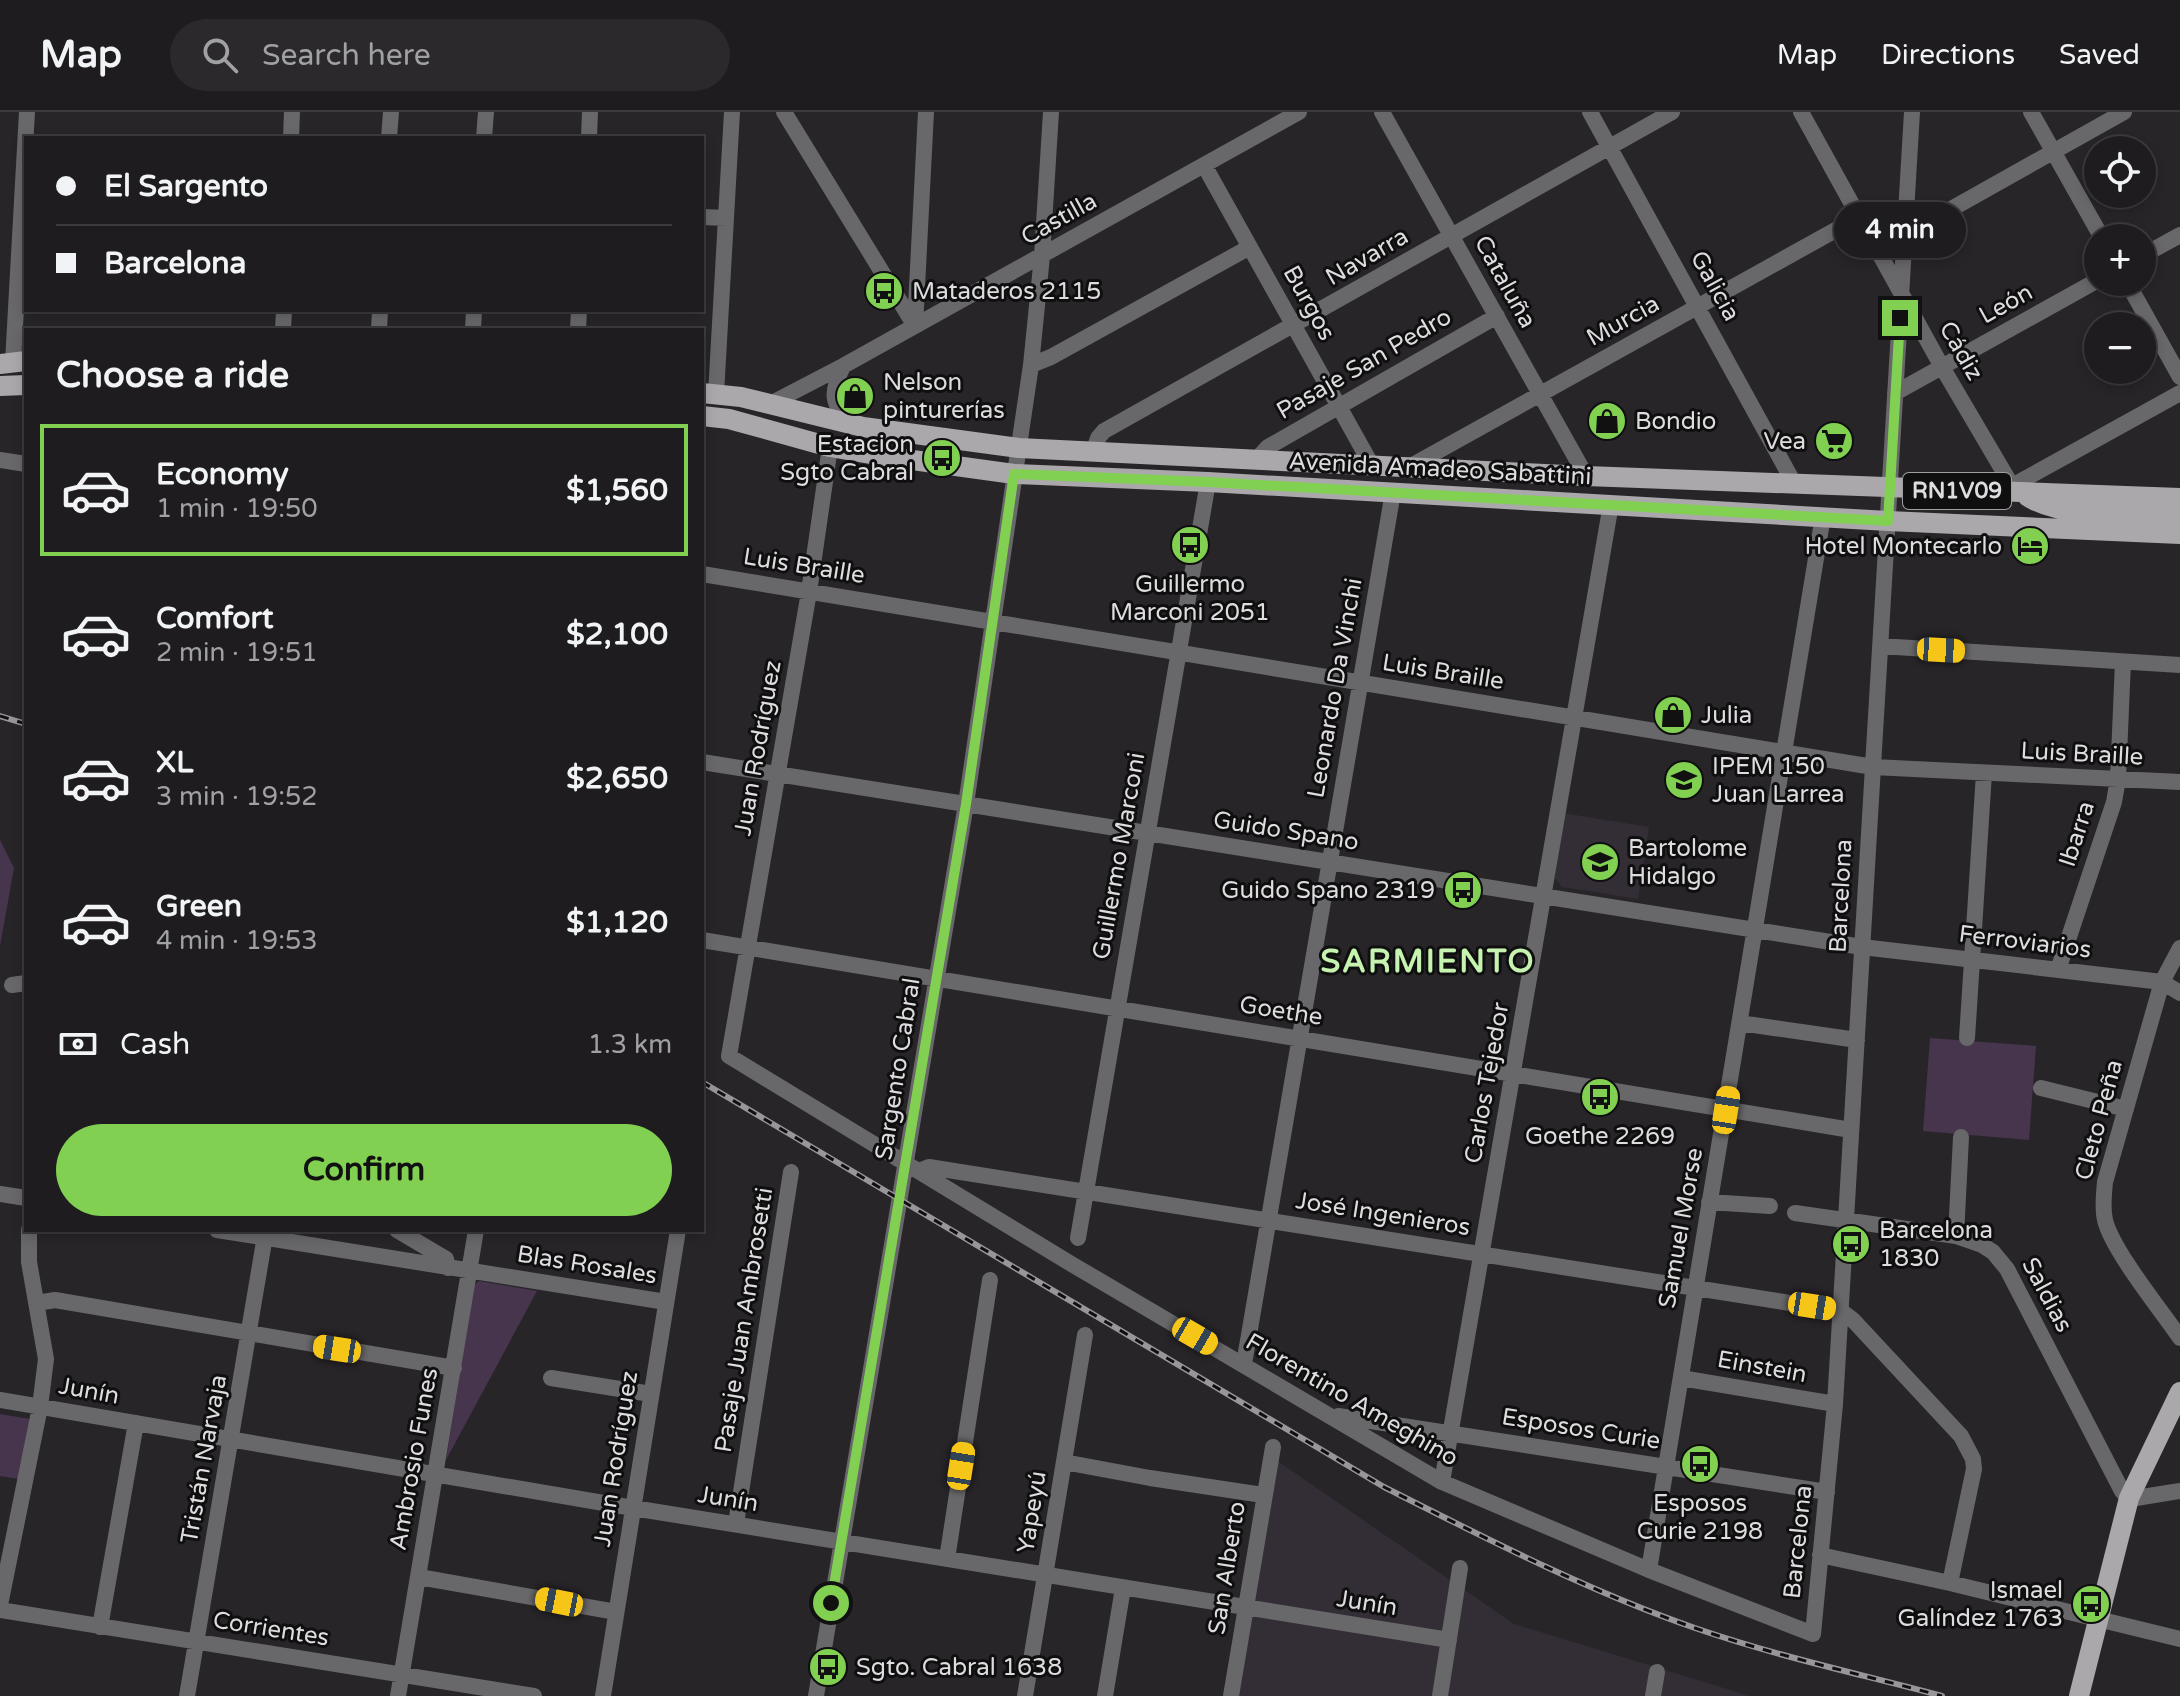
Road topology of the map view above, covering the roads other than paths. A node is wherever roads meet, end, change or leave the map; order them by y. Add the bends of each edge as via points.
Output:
1 (27, 112) edge
2 (292, 112) edge
3 (391, 112) edge
4 (486, 112) edge
5 (590, 112) edge
6 (732, 112) edge
7 (784, 112) edge
8 (926, 112) edge
9 (1051, 112) edge
10 (1299, 112) edge
11 (1382, 112) edge
12 (1590, 112) edge
13 (1672, 112) edge
14 (1801, 112) edge
15 (1912, 112) edge
16 (2031, 112) edge
17 (2124, 112) edge
18 (26, 136) edge
19 (291, 136) edge
20 (389, 136) edge
21 (484, 136) edge
22 (589, 136) edge
23 (1610, 147) junction
24 (2052, 152) junction
25 (24, 164) edge
26 (1204, 165) junction
27 (704, 217) edge
28 (1859, 217) junction
29 (726, 218) junction
30 (2094, 224) edge
31 (1905, 235) junction
32 (2180, 235) edge
33 (1452, 237) junction
34 (1250, 247) junction
35 (2156, 248) edge
36 (1042, 256) junction
37 (2084, 288) edge
38 (1901, 293) junction
39 (2135, 296) edge
40 (1699, 306) junction
41 (1497, 316) junction
42 (915, 326) junction
43 (1294, 326) junction
44 (16, 360) edge
45 (1031, 365) junction
46 (843, 366) junction
47 (1942, 367) junction
48 (2180, 377) edge
49 (24, 385) edge
50 (0, 386) edge
51 (709, 393) edge
52 (1895, 393) junction
53 (2180, 393) edge
54 (1541, 394) junction
55 (770, 404) junction
56 (1339, 406) junction
57 (704, 416) edge
58 (863, 427) junction
59 (830, 447) junction
60 (1019, 448) junction
61 (1094, 450) junction
62 (1258, 458) junction
63 (0, 460) edge
64 (24, 464) edge
65 (1371, 464) junction
66 (1411, 466) junction
67 (1014, 474) junction
68 (1586, 476) junction
69 (1208, 482) junction
70 (1795, 485) junction
71 (1889, 488) junction
72 (2015, 491) junction
73 (1393, 492) junction
74 (2180, 498) edge
75 (1611, 504) junction
76 (2180, 515) edge
77 (1823, 516) junction
78 (1888, 521) junction
79 (2180, 534) edge
80 (704, 574) edge
81 (809, 592) junction
82 (991, 622) junction
83 (1880, 646) junction
84 (1178, 652) junction
85 (2123, 662) junction
86 (2180, 665) edge
87 (1360, 683) junction
88 (1574, 718) junction
89 (1784, 753) junction
90 (704, 762) edge
91 (1873, 767) junction
92 (1984, 773) junction
93 (778, 774) junction
94 (2118, 779) junction
95 (2180, 782) edge
96 (966, 804) junction
97 (1147, 833) junction
98 (1330, 862) junction
99 (1543, 896) junction
100 (1755, 930) junction
101 (704, 940) edge
102 (1862, 947) junction
103 (748, 948) junction
104 (2180, 948) edge
105 (1973, 960) junction
106 (2058, 970) junction
107 (937, 979) junction
108 (2162, 982) junction
109 (2180, 993) edge
110 (1117, 1009) junction
111 (1740, 1023) junction
112 (1967, 1038) dead end
113 (1299, 1039) junction
114 (1857, 1040) junction
115 (729, 1056) joint
116 (1513, 1074) junction
117 (2041, 1088) dead end
118 (2126, 1109) junction
119 (1726, 1110) junction
120 (1851, 1130) junction
121 (1961, 1137) dead end
122 (913, 1167) junction
123 (791, 1172) dead end
124 (1085, 1192) junction
125 (0, 1194) edge
126 (24, 1198) edge
127 (1709, 1202) junction
128 (1770, 1206) dead end
129 (1795, 1213) dead end
130 (1268, 1220) junction
131 (1846, 1222) junction
132 (29, 1232) edge
133 (241, 1232) edge
134 (400, 1232) edge
135 (476, 1232) edge
136 (678, 1232) edge
137 (265, 1234) edge
138 (1956, 1236) junction
139 (1078, 1238) dead end
140 (1482, 1254) junction
141 (448, 1268) junction
142 (469, 1272) junction
143 (990, 1280) dead end
144 (1696, 1288) junction
145 (666, 1302) junction
146 (37, 1303) junction
147 (1841, 1311) junction
148 (249, 1335) junction
149 (1085, 1335) dead end
150 (2180, 1338) edge
151 (1244, 1364) junction
152 (454, 1368) junction
153 (551, 1378) dead end
154 (1681, 1378) junction
155 (2180, 1392) edge
156 (651, 1394) junction
157 (0, 1400) edge
158 (1835, 1404) junction
159 (40, 1407) junction
160 (1328, 1414) junction
161 (136, 1423) junction
162 (1451, 1433) junction
163 (232, 1440) junction
164 (1273, 1447) dead end
165 (1064, 1462) junction
166 (1666, 1467) junction
167 (436, 1475) junction
168 (1442, 1482) junction
169 (2180, 1491) edge
170 (1827, 1492) junction
171 (1263, 1495) junction
172 (2129, 1498) junction
173 (633, 1508) junction
174 (736, 1524) junction
175 (842, 1541) junction
176 (1820, 1555) junction
177 (947, 1559) junction
178 (1460, 1568) dead end
179 (1649, 1570) junction
180 (1046, 1575) junction
181 (419, 1577) junction
182 (1950, 1583) junction
183 (1123, 1588) junction
184 (1245, 1607) junction
185 (0, 1608) edge
186 (616, 1612) junction
187 (2098, 1618) junction
188 (100, 1627) junction
189 (1813, 1634) joint
190 (2180, 1639) edge
191 (1449, 1640) junction
192 (196, 1642) junction
193 (1657, 1672) dead end
194 (401, 1675) junction
195 (187, 1696) edge
196 (398, 1696) edge
197 (534, 1696) edge
198 (603, 1696) edge
199 (816, 1696) edge
200 (1025, 1696) edge
201 (1105, 1696) edge
202 (1231, 1696) edge
203 (1440, 1696) edge
204 (1653, 1696) edge
205 (2079, 1696) edge

1 - 18 street
2 - 19 street
3 - 20 street
4 - 21 street
5 - 22 street
6 - 29 street
7 - 42 street
8 - 42 street
9 - 36 street, Sargento Cabral
10 - 26 street, Castilla
11 - 33 street, Cataluña
12 - 23 street, Galicia
13 - 23 street, Navarra
14 - 28 street, Cádiz
15 - 31 street, Barcelona
16 - 24 street
17 - 24 street
23 - 33 street, Navarra
23 - 40 street, Galicia
24 - 30 street
24 - 31 street
25 - 44 street
26 - 34 street, Burgos
26 - 36 street, Castilla
27 - 29 street
28 - 38 street, Cádiz
28 - 40 street, Murcia
29 - 51 street
31 - 38 street, Barcelona
32 - 35 street
33 - 41 street, Cataluña
33 - 43 street, Navarra
34 - 43 street, Burgos
34 - 45 street
36 - 42 street, Castilla
36 - 45 street, Sargento Cabral
37 - 47 street, León
38 - 47 street, Cádiz
38 - 52 street, Barcelona
39 - 48 street
40 - 54 street, Murcia
40 - 70 street, Galicia
41 - 54 street, Cataluña
41 - 56 street, Pasaje San Pedro
42 - 46 street, Castilla
43 - 56 street, Burgos
43 - 61 street, Navarra via 1104,431
45 - 60 street, Sargento Cabral
46 - 55 street, Castilla
46 - 58 street via 835,401 843,415
47 - 52 street, León
47 - 72 street, Cádiz
49 - 50 main road
51 - 55 main road, Avenida Amadeo Sabattini / RN1V09
52 - 71 street, Barcelona
53 - 72 street
54 - 66 street, Murcia
54 - 68 street, Cataluña
55 - 58 main road, Avenida Amadeo Sabattini / RN1V09
56 - 62 street, Pasaje San Pedro
56 - 65 street, Burgos
57 - 59 main road, Avenida Amadeo Sabattini / RN1V09
58 - 60 main road, Avenida Amadeo Sabattini / RN1V09
59 - 67 main road, Avenida Amadeo Sabattini / RN1V09
59 - 81 street, Juan Rodríguez
60 - 61 main road, Avenida Amadeo Sabattini / RN1V09
60 - 67 street, Sargento Cabral
61 - 62 main road, Avenida Amadeo Sabattini / RN1V09
62 - 65 main road, Avenida Amadeo Sabattini / RN1V09
63 - 64 street
65 - 66 main road, Avenida Amadeo Sabattini / RN1V09
66 - 68 main road, Avenida Amadeo Sabattini / RN1V09
67 - 69 main road, Avenida Amadeo Sabattini / RN1V09
67 - 82 street, Sargento Cabral
68 - 70 main road, Avenida Amadeo Sabattini / RN1V09
69 - 73 main road, Avenida Amadeo Sabattini / RN1V09
69 - 84 street, Guillermo Marconi
70 - 71 main road, Avenida Amadeo Sabattini / RN1V09
71 - 72 main road, Avenida Amadeo Sabattini / RN1V09
71 - 78 street, Barcelona
72 - 74 main road, Avenida Amadeo Sabattini / RN1V09
72 - 76 main road via 2062,510
73 - 75 main road, Avenida Amadeo Sabattini / RN1V09
73 - 87 street, Leonardo Da Vinchi
75 - 77 main road, Avenida Amadeo Sabattini / RN1V09
75 - 88 street, Carlos Tejedor
77 - 78 main road, Avenida Amadeo Sabattini / RN1V09
77 - 89 street, Samuel Morse
78 - 79 main road, Avenida Amadeo Sabattini / RN1V09
78 - 83 street, Barcelona
80 - 81 street, Luis Braille
81 - 82 street, Luis Braille
81 - 93 street, Juan Rodríguez
82 - 84 street, Luis Braille
82 - 96 street, Sargento Cabral
83 - 85 street
83 - 91 street, Barcelona
84 - 87 street, Luis Braille
84 - 97 street, Guillermo Marconi
85 - 86 street
85 - 94 street, Ibarra
87 - 88 street, Luis Braille
87 - 98 street, Leonardo Da Vinchi
88 - 89 street, Luis Braille
88 - 99 street, Carlos Tejedor
89 - 91 street, Luis Braille
89 - 100 street, Samuel Morse
90 - 93 street, Guido Spano
91 - 92 street, Luis Braille
91 - 102 street, Barcelona
92 - 94 street, Luis Braille
92 - 105 street
93 - 96 street, Guido Spano
93 - 103 street, Juan Rodríguez
94 - 95 street, Luis Braille
94 - 106 street, Ibarra
96 - 97 street, Guido Spano
96 - 107 street, Sargento Cabral
97 - 98 street, Guido Spano
97 - 110 street, Guillermo Marconi
98 - 99 street, Guido Spano
98 - 113 street, Leonardo Da Vinchi
99 - 100 street, Guido Spano
99 - 116 street, Carlos Tejedor
100 - 102 street, Guido Spano
100 - 111 street, Samuel Morse
101 - 103 street, Goethe
102 - 105 street, Ferroviarios
102 - 114 street, Barcelona
103 - 107 street, Goethe
103 - 115 street, Juan Rodríguez
104 - 108 street, Cleto Peña
105 - 106 street, Ferroviarios
105 - 112 street
106 - 108 street, Ferroviarios
107 - 110 street, Goethe
107 - 122 street, Sargento Cabral
108 - 109 street, Ferroviarios
108 - 118 street, Cleto Peña
110 - 113 street, Goethe
110 - 124 street, Guillermo Marconi
111 - 114 street
111 - 119 street, Samuel Morse
113 - 116 street, Goethe
113 - 130 street, Leonardo Da Vinchi
114 - 120 street, Barcelona
115 - 122 street, Florentino Ameghino
116 - 119 street, Goethe
116 - 140 street, Carlos Tejedor
117 - 118 street
118 - 150 street, Cleto Peña via 2105,1182 2105,1219 2115,1243
119 - 120 street, Goethe
119 - 127 street, Samuel Morse
120 - 131 street, Barcelona
121 - 138 street
122 - 124 street, José Ingenieros
122 - 151 street, Florentino Ameghino
122 - 175 street, Sargento Cabral
123 - 174 street, Pasaje Juan Ambrosetti
124 - 130 street, José Ingenieros
124 - 139 street, Guillermo Marconi
125 - 126 street
127 - 128 street
127 - 144 street, Samuel Morse
129 - 131 street, Saldias
130 - 140 street, José Ingenieros
130 - 151 street, Leonardo Da Vinchi
131 - 138 street, Saldias
131 - 147 street, Barcelona
132 - 146 street
133 - 137 street, Blas Rosales
134 - 141 street via 446,1259
135 - 142 street, Ambrosio Funes
136 - 145 street, Juan Rodríguez
137 - 141 street, Blas Rosales
137 - 148 street, Tristán Narvaja
138 - 172 street, Saldias via 1993,1252 2007,1269
140 - 144 street, José Ingenieros
140 - 162 street, Carlos Tejedor
141 - 142 street, Blas Rosales
142 - 145 street, Blas Rosales
142 - 152 street, Ambrosio Funes
143 - 177 street
144 - 147 street, José Ingenieros
144 - 154 street, Samuel Morse
145 - 156 street, Juan Rodríguez
146 - 148 street via 55,1300
146 - 159 street via 46,1359
147 - 158 street, Barcelona
147 - 182 street via 1961,1436 1973,1459
148 - 152 street
148 - 163 street, Tristán Narvaja
149 - 165 street, Yapeyú
151 - 160 street, Florentino Ameghino
152 - 167 street, Ambrosio Funes
153 - 156 street
154 - 158 street, Einstein
154 - 166 street, Samuel Morse
155 - 172 main road
156 - 173 street, Juan Rodríguez
157 - 159 street, Junín
158 - 170 street, Barcelona
159 - 161 street, Junín
159 - 185 street
160 - 162 street, Esposos Curie
160 - 168 street, Florentino Ameghino
161 - 163 street, Junín
161 - 188 street
162 - 166 street, Esposos Curie
162 - 168 street, Carlos Tejedor
163 - 167 street, Junín
163 - 192 street, Tristán Narvaja
164 - 171 street, San Alberto
165 - 171 street
165 - 180 street, Yapeyú
166 - 170 street, Esposos Curie
166 - 179 street, Samuel Morse
167 - 173 street, Junín
167 - 181 street, Ambrosio Funes
168 - 179 street, Florentino Ameghino
169 - 172 street
170 - 176 street, Barcelona
171 - 184 street, San Alberto
172 - 187 main road
173 - 174 street, Junín
173 - 186 street, Juan Rodríguez
174 - 175 street, Junín
175 - 177 street, Junín
175 - 199 street, Sargento Cabral
176 - 182 street
176 - 189 street, Barcelona
177 - 180 street, Junín
178 - 191 street
179 - 189 street, Florentino Ameghino
180 - 183 street, Junín
180 - 200 street, Yapeyú
181 - 186 street
181 - 194 street, Ambrosio Funes
182 - 187 street
183 - 184 street, Junín
183 - 201 street
184 - 191 street, Junín
184 - 202 street, San Alberto
185 - 188 street, Corrientes
186 - 198 street, Juan Rodríguez
187 - 190 street
187 - 205 main road
188 - 192 street, Corrientes
191 - 203 street
192 - 194 street, Corrientes
192 - 195 street, Tristán Narvaja
193 - 204 street
194 - 196 street, Ambrosio Funes
194 - 197 street, Corrientes

